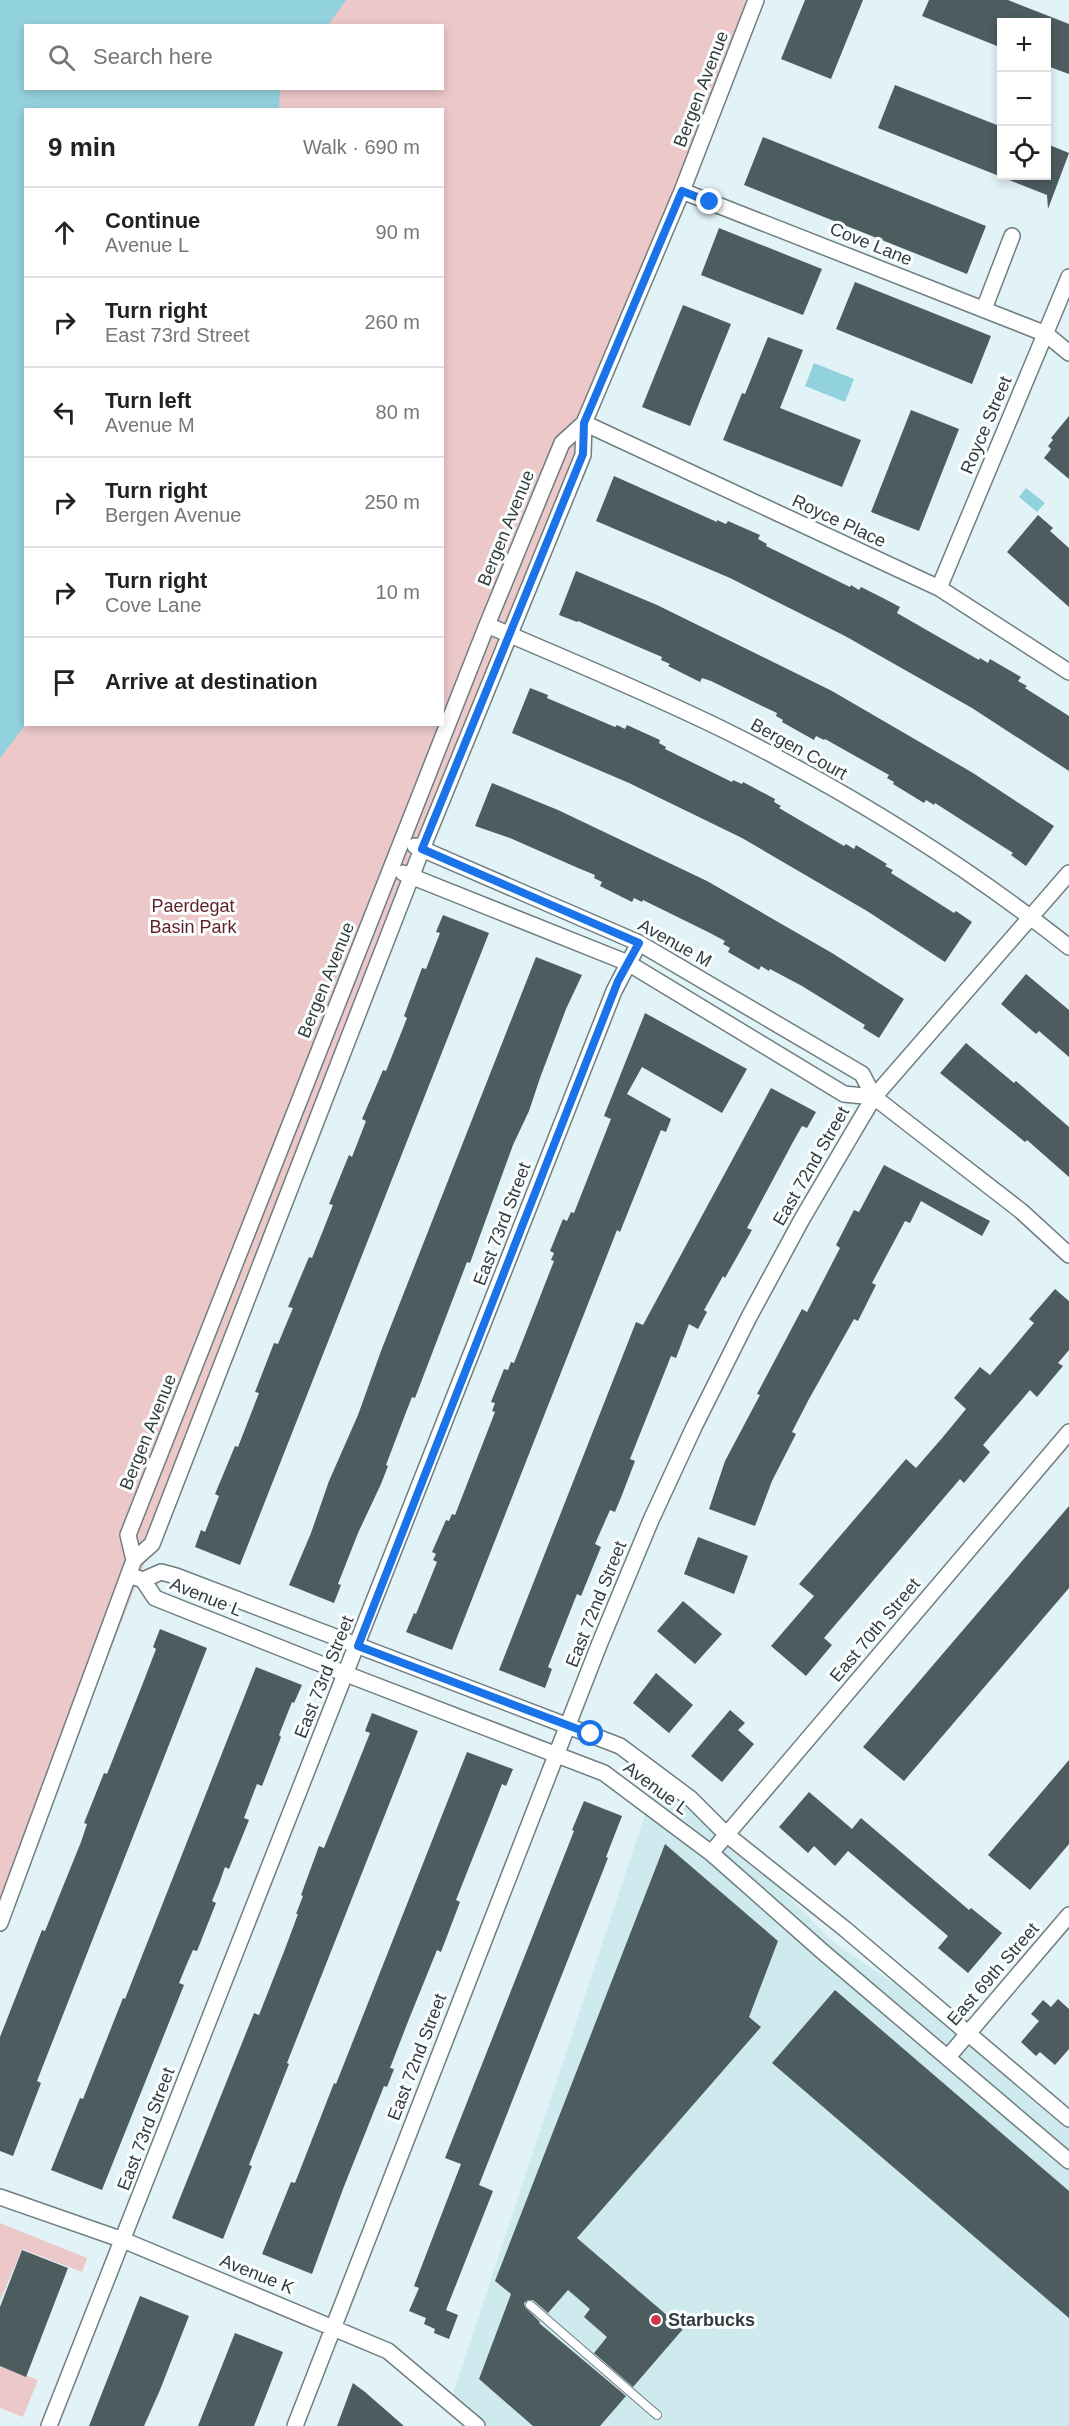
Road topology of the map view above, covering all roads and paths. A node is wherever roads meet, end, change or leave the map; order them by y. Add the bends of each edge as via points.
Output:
1 (756, 0) edge
2 (682, 191) junction
3 (1012, 236) dead end
4 (1069, 277) edge
5 (984, 309) junction
6 (1046, 334) junction
7 (1069, 353) edge
8 (584, 423) junction
9 (939, 588) junction
10 (487, 625) junction
11 (510, 635) junction
12 (1069, 672) edge
13 (402, 841) junction
14 (422, 849) junction
15 (391, 869) junction
16 (1069, 873) edge
17 (412, 876) junction
18 (1032, 918) junction
19 (639, 943) junction
20 (1069, 948) edge
21 (628, 963) junction
22 (874, 1097) junction
23 (1069, 1255) edge
24 (1069, 1432) edge
25 (134, 1560) junction
26 (136, 1577) junction
27 (358, 1646) junction
28 (346, 1674) junction
29 (569, 1725) junction
30 (557, 1754) junction
31 (726, 1834) junction
32 (711, 1853) junction
33 (1069, 1916) edge
34 (0, 1923) edge
35 (968, 2033) junction
36 (948, 2057) junction
37 (1069, 2119) edge
38 (1069, 2161) edge
39 (0, 2197) edge
40 (123, 2240) junction
41 (530, 2305) dead end
42 (333, 2327) junction
43 (657, 2415) dead end
44 (49, 2426) edge
45 (295, 2426) edge
46 (477, 2426) edge

1 - 2 street, Bergen Avenue
2 - 5 street, Cove Lane
2 - 8 street, Bergen Avenue
3 - 5 street
4 - 6 street, Royce Street
5 - 6 street, Cove Lane
6 - 7 street, Cove Lane
6 - 9 street, Royce Street
8 - 9 street, Royce Place
8 - 10 street, Bergen Avenue via 562,443
8 - 11 street, Bergen Avenue via 583,454
9 - 12 street, Royce Place
10 - 11 street, Bergen Court
10 - 13 street, Bergen Avenue
11 - 14 street, Bergen Avenue
11 - 18 street, Bergen Court via 642,692 800,771 889,822
13 - 14 street, Avenue M
13 - 15 street, Bergen Avenue
14 - 17 street, Bergen Avenue
14 - 19 street, Avenue M
15 - 17 street
15 - 25 street, Bergen Avenue via 128,1535
16 - 18 street, East 72nd Street
17 - 21 street
17 - 25 street, Bergen Avenue via 152,1544
18 - 20 street, Bergen Court
18 - 22 street, East 72nd Street
19 - 21 street, East 73rd Street
19 - 22 street, Avenue M via 862,1074
21 - 22 street via 844,1094
21 - 27 street, East 73rd Street
22 - 23 street, Avenue M via 1020,1211
22 - 29 street, East 72nd Street via 797,1228 694,1427 651,1520
24 - 31 street, East 70th Street
25 - 26 street, Bergen Avenue
26 - 27 street, Avenue L via 161,1572 176,1576
26 - 28 street, Avenue L via 154,1598
26 - 34 street, Bergen Avenue
27 - 28 street, East 73rd Street
27 - 29 street, Avenue L
28 - 30 street, Avenue L
28 - 40 street, East 73rd Street
29 - 30 street, East 72nd Street
29 - 31 street, Avenue L via 620,1746 691,1799
30 - 32 street, Avenue L via 604,1773
30 - 42 street, East 72nd Street
31 - 32 street, East 70th Street
31 - 35 street, Avenue L
32 - 36 street, Avenue L
33 - 35 street, East 69th Street
35 - 36 street, East 69th Street
35 - 37 street, Avenue L
36 - 38 street, Avenue L
39 - 40 street, Avenue K
40 - 42 street, Avenue K
40 - 44 street, East 73rd Street
41 - 43 lane
42 - 45 street, East 72nd Street
42 - 46 street, Avenue K via 388,2351

